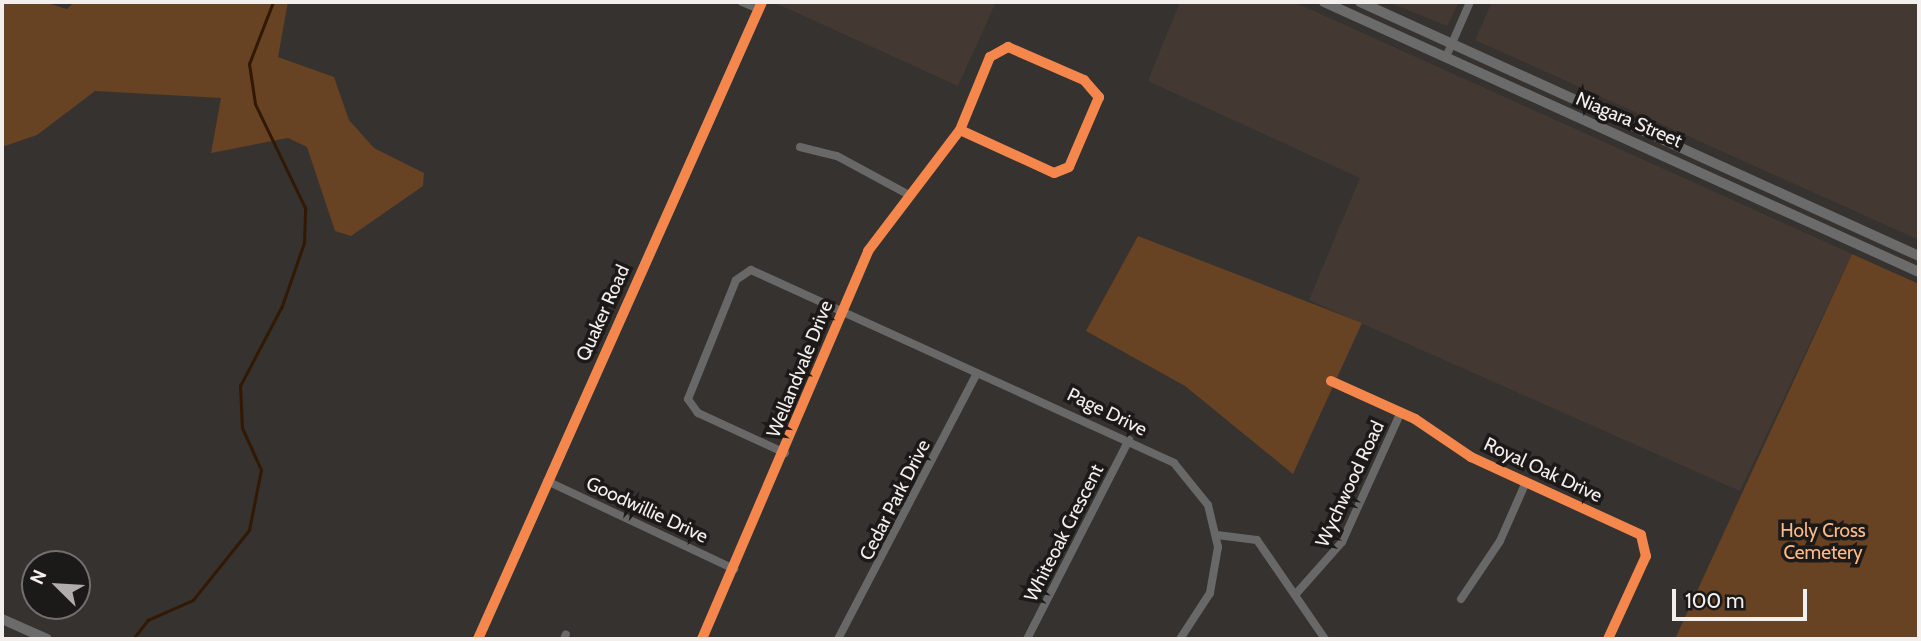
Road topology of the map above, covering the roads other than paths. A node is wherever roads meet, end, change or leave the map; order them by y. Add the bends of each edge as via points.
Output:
1 (742, 2) edge
2 (1324, 2) edge
3 (1360, 2) edge
4 (1470, 2) edge
5 (760, 5) edge
6 (1452, 43) junction
7 (1446, 57) junction
8 (960, 130) junction
9 (800, 147) dead end
10 (909, 195) junction
11 (1919, 256) edge
12 (1919, 272) edge
13 (841, 315) junction
14 (977, 373) junction
15 (1331, 381) dead end
16 (1401, 412) junction
17 (1129, 440) junction
18 (785, 453) junction
19 (547, 481) junction
20 (1526, 482) junction
21 (1217, 535) junction
22 (734, 569) junction
23 (1296, 595) junction
24 (1461, 599) dead end
25 (2, 619) edge
26 (47, 639) edge
27 (478, 639) edge
28 (702, 639) edge
29 (838, 639) edge
30 (1027, 639) edge
31 (1180, 639) edge
32 (1325, 639) edge
33 (1608, 639) edge

1 - 5 street
2 - 7 main road, Niagara Street
3 - 6 main road, Niagara Street
4 - 6 street
5 - 19 main road, Quaker Road
6 - 7 street
6 - 11 main road, Niagara Street
7 - 12 main road, Niagara Street
8 - 8 street, Wellandvale Drive via 1054,173 1069,167 1098,97 1084,80 1008,47 998,49
8 - 10 street, Wellandvale Drive
9 - 10 street via 837,156
10 - 13 street, Wellandvale Drive via 869,251
13 - 14 street, Page Drive
13 - 18 street, Wellandvale Drive
13 - 18 street, Page Drive via 774,276 748,271 736,280 693,376 688,399 698,413
14 - 17 street, Page Drive
14 - 29 street, Cedar Park Drive
15 - 16 street, Royal Oak Drive
16 - 20 street, Royal Oak Drive
16 - 23 street, Wychwood Road via 1342,542
17 - 21 street, Page Drive via 1188,476
17 - 30 street, Whiteoak Crescent
18 - 22 street, Wellandvale Drive
19 - 22 street, Goodwillie Drive
19 - 27 main road, Quaker Road
20 - 24 street via 1500,541
20 - 33 street, Royal Oak Drive via 1647,540 1646,556
21 - 23 street via 1257,540
21 - 31 street via 1210,593
22 - 28 street, Wellandvale Drive
23 - 32 street
25 - 26 main road

